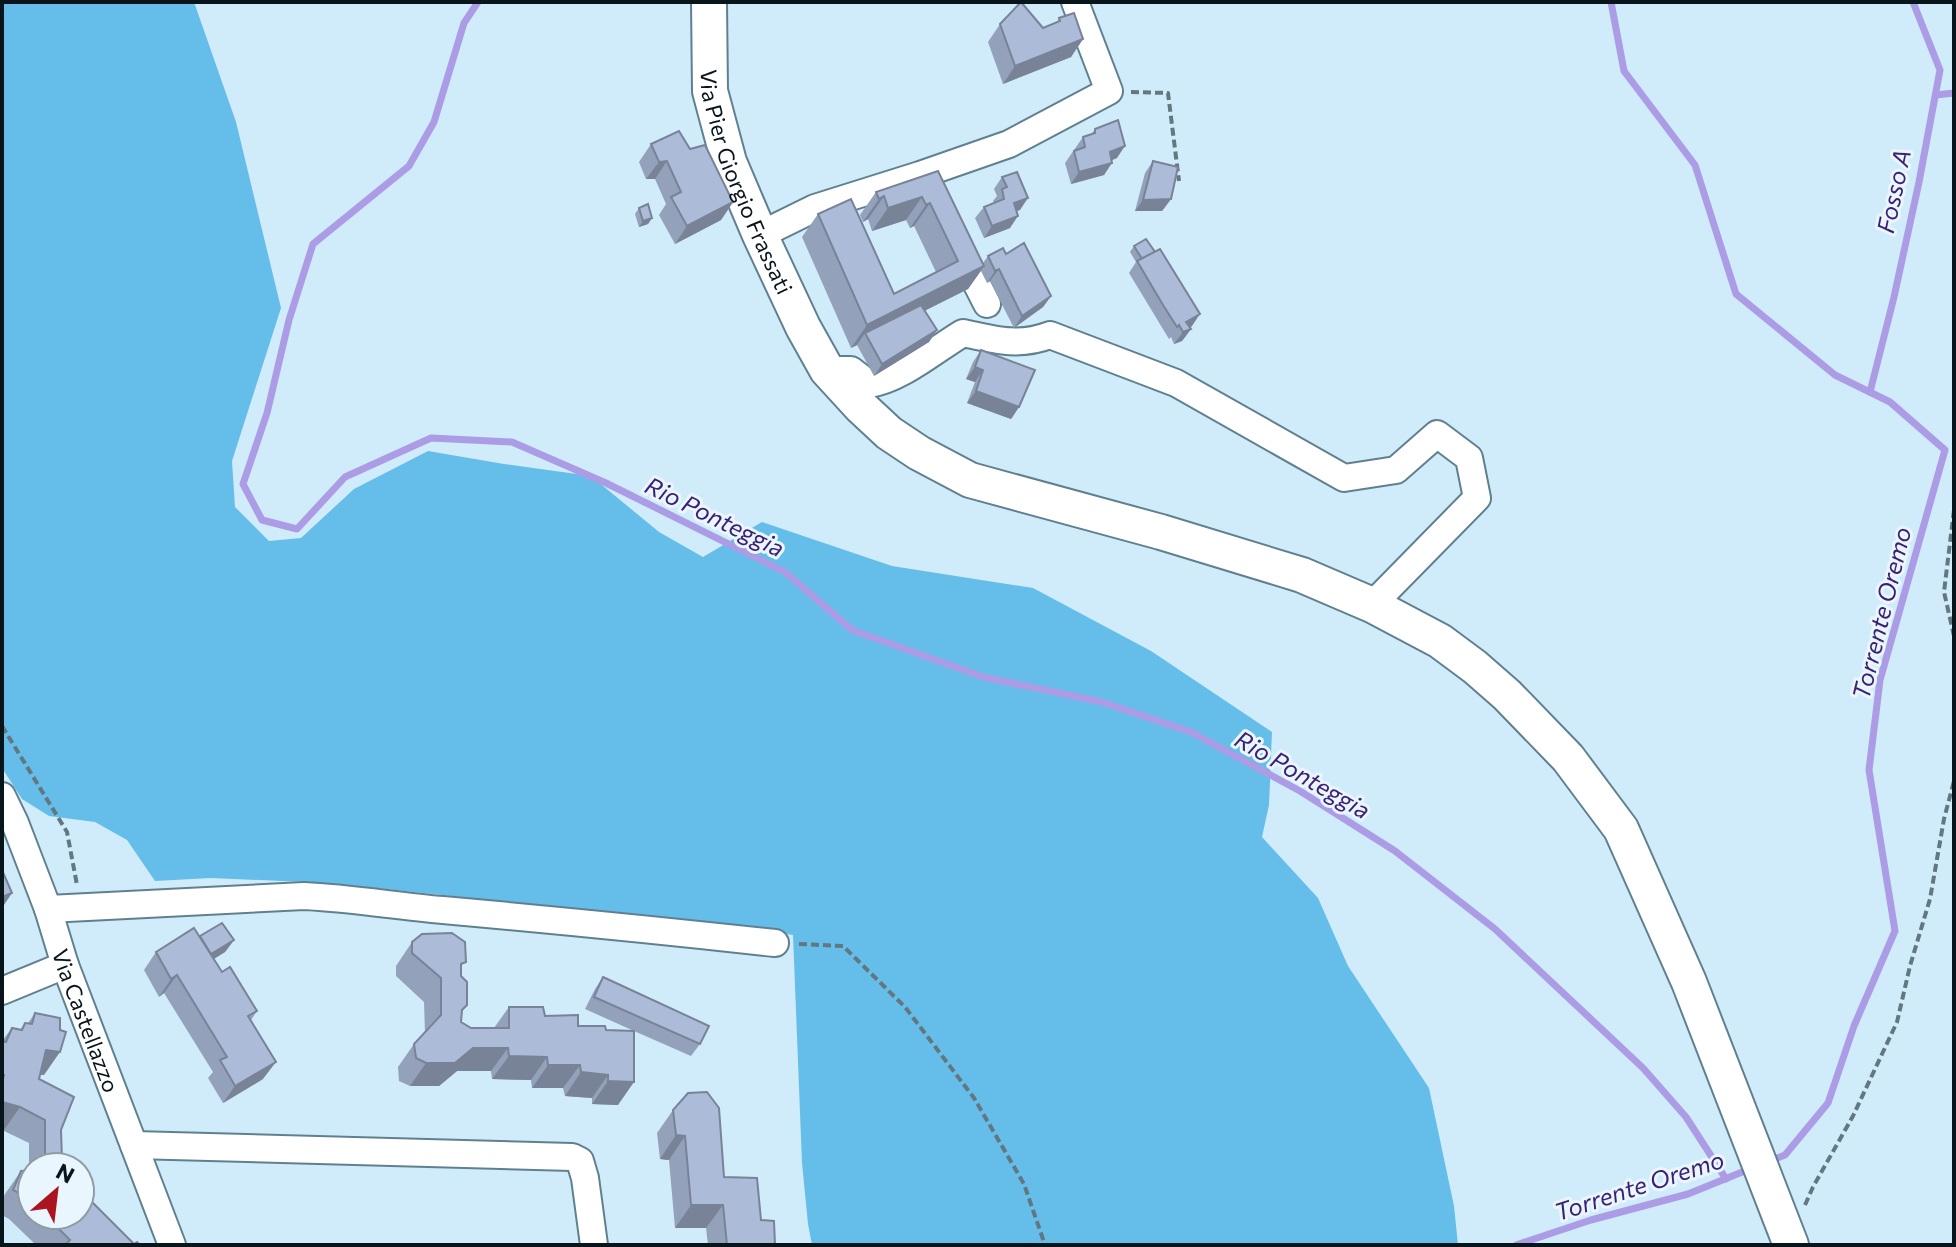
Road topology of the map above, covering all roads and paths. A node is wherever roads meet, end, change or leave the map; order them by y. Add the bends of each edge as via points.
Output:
1 (709, 2) edge
2 (1075, 2) edge
3 (1109, 91) junction
4 (920, 175) junction
5 (1179, 181) edge
6 (933, 201) edge
7 (947, 227) edge
8 (760, 235) junction
9 (987, 304) dead end
10 (822, 360) junction
11 (1954, 510) edge
12 (1372, 605) junction
13 (1954, 636) edge
14 (2, 726) edge
15 (1954, 781) edge
16 (2, 796) edge
17 (8, 823) edge
18 (81, 907) junction
19 (48, 909) junction
20 (775, 943) joint
21 (65, 965) junction
22 (2, 991) edge
23 (134, 1145) junction
24 (1790, 1244) edge
25 (172, 1245) edge
26 (594, 1245) edge
27 (1045, 1245) edge

1 - 8 street, Via Pier Giorgio Frassati via 710,91 729,162
2 - 3 street
3 - 4 street via 1009,144
3 - 5 path via 1168,93
4 - 6 street
4 - 8 street via 815,208
7 - 9 street
8 - 10 street, Via Pier Giorgio Frassati
10 - 12 street, Via Pier Giorgio Frassati via 889,433 970,480 1302,575
10 - 12 street via 851,370 869,384 880,383 963,333 1013,342 1050,335 1176,383 1344,478 1396,470 1437,434 1469,458 1477,498
11 - 13 path via 1944,592
12 - 24 street, Via Pier Giorgio Frassati via 1440,641 1507,695 1568,758 1621,829 1689,982
14 - 18 path via 67,832
15 - 24 path via 1897,1022 1813,1187
16 - 17 street, Via Castellazzo
17 - 19 street, Via Castellazzo
18 - 19 street
18 - 20 street via 304,896
19 - 21 street, Via Castellazzo
20 - 27 path via 843,946 905,1007 974,1098 1024,1184
21 - 22 street
21 - 23 street, Via Castellazzo
23 - 25 street, Via Castellazzo
23 - 26 street via 572,1157 580,1161 585,1178

